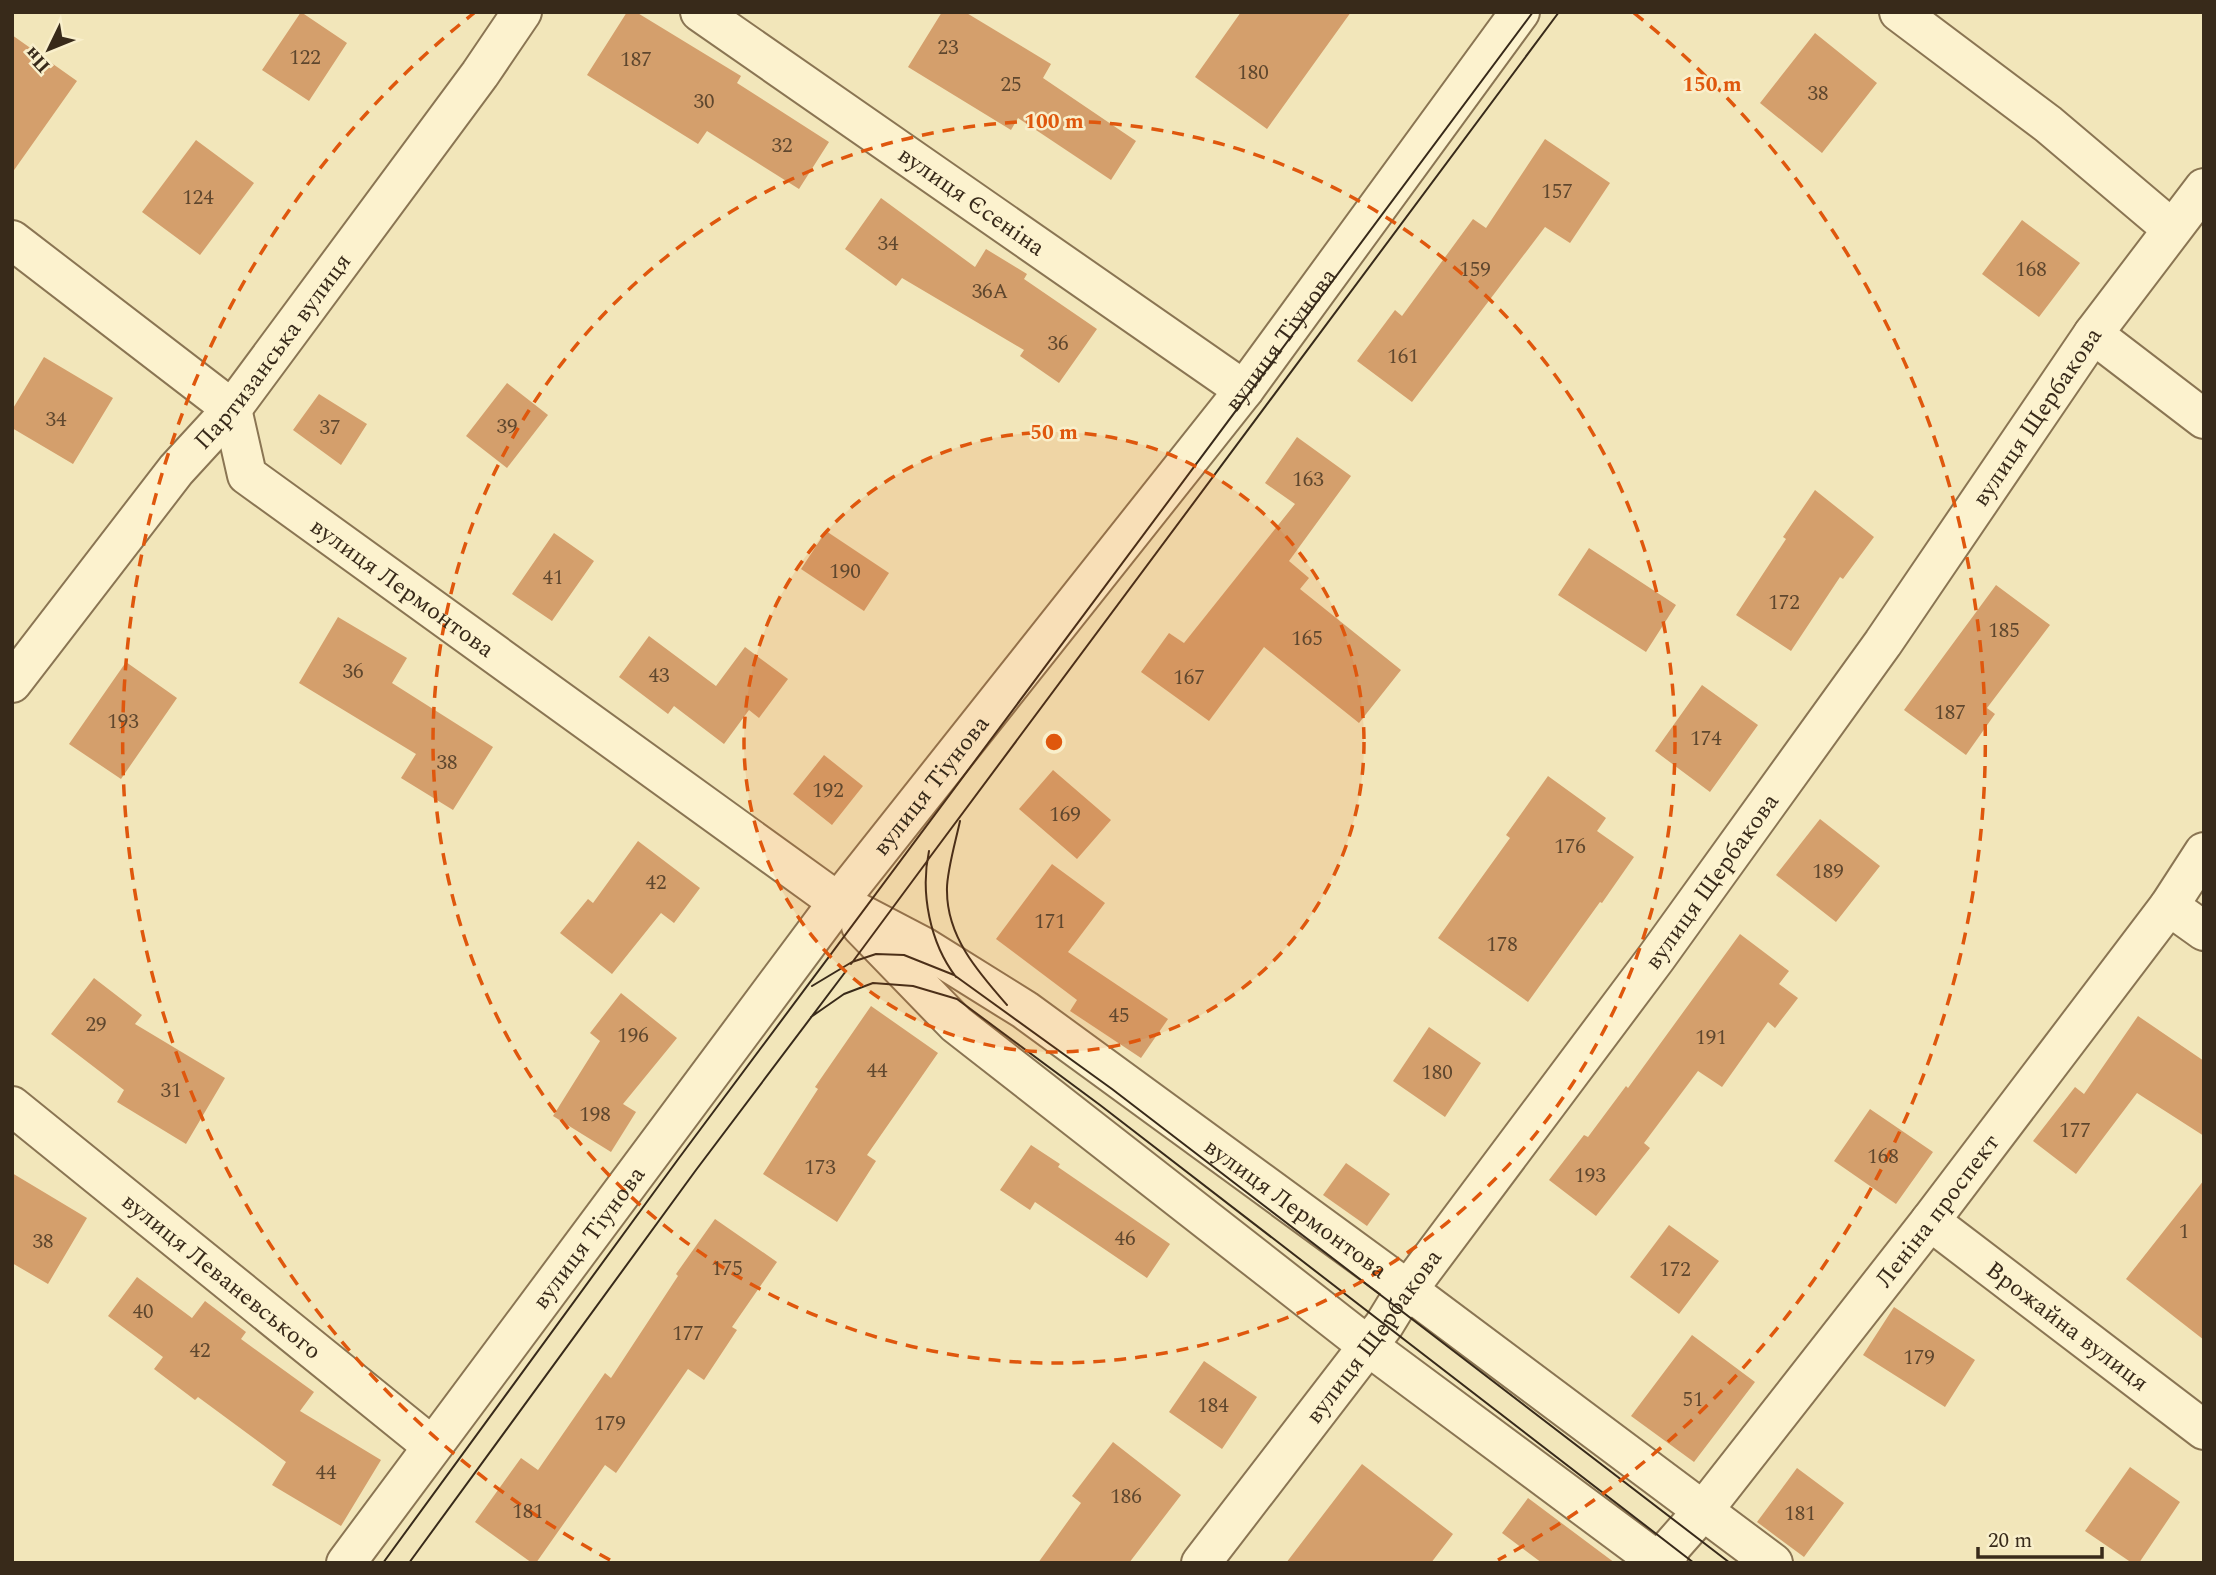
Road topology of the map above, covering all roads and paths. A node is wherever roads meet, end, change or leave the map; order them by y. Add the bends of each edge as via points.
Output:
1 (522, 12) edge
2 (700, 12) edge
3 (1520, 12) edge
4 (1899, 12) edge
5 (2204, 188) edge
6 (2172, 229) junction
7 (12, 240) edge
8 (2093, 334) junction
9 (1244, 390) junction
10 (232, 409) junction
11 (2204, 419) edge
12 (176, 470) junction
13 (247, 475) junction
14 (12, 683) edge
15 (2204, 852) edge
16 (838, 902) junction
17 (2169, 906) junction
18 (2204, 932) edge
19 (12, 1106) edge
20 (1930, 1221) junction
21 (1408, 1290) junction
22 (1368, 1346) junction
23 (2204, 1430) edge
24 (432, 1446) junction
25 (1702, 1512) junction
26 (346, 1563) edge
27 (1201, 1563) edge
28 (1662, 1563) edge
29 (1773, 1563) edge

1 - 10 street, Партизанська вулиця
2 - 9 street, вулиця Єсеніна
3 - 9 street, вулиця Тіунова
4 - 6 street via 2048,124
5 - 6 street, вулиця Щербакова
6 - 8 street, вулиця Щербакова
7 - 10 street
8 - 11 street
8 - 21 street, вулиця Щербакова via 1867,666
9 - 16 street, вулиця Тіунова
10 - 12 street, Партизанська вулиця
10 - 13 street
12 - 13 street
12 - 14 street, Партизанська вулиця
13 - 16 street, вулиця Лермонтова
15 - 17 street, Леніна проспект
16 - 21 street, вулиця Лермонтова via 924,947 1025,1010
16 - 22 street, вулиця Лермонтова via 956,1024
16 - 24 street, вулиця Тіунова
17 - 18 street
17 - 20 street, Леніна проспект
19 - 24 street, вулиця Леваневського
20 - 23 street, Врожайна вулиця
20 - 25 street, Леніна проспект
21 - 22 street, вулиця Щербакова
21 - 25 street, вулиця Лермонтова
22 - 27 street, вулиця Щербакова
22 - 28 street, вулиця Лермонтова
24 - 26 street, вулиця Тіунова
25 - 28 street, Леніна проспект
25 - 29 street, вулиця Лермонтова

